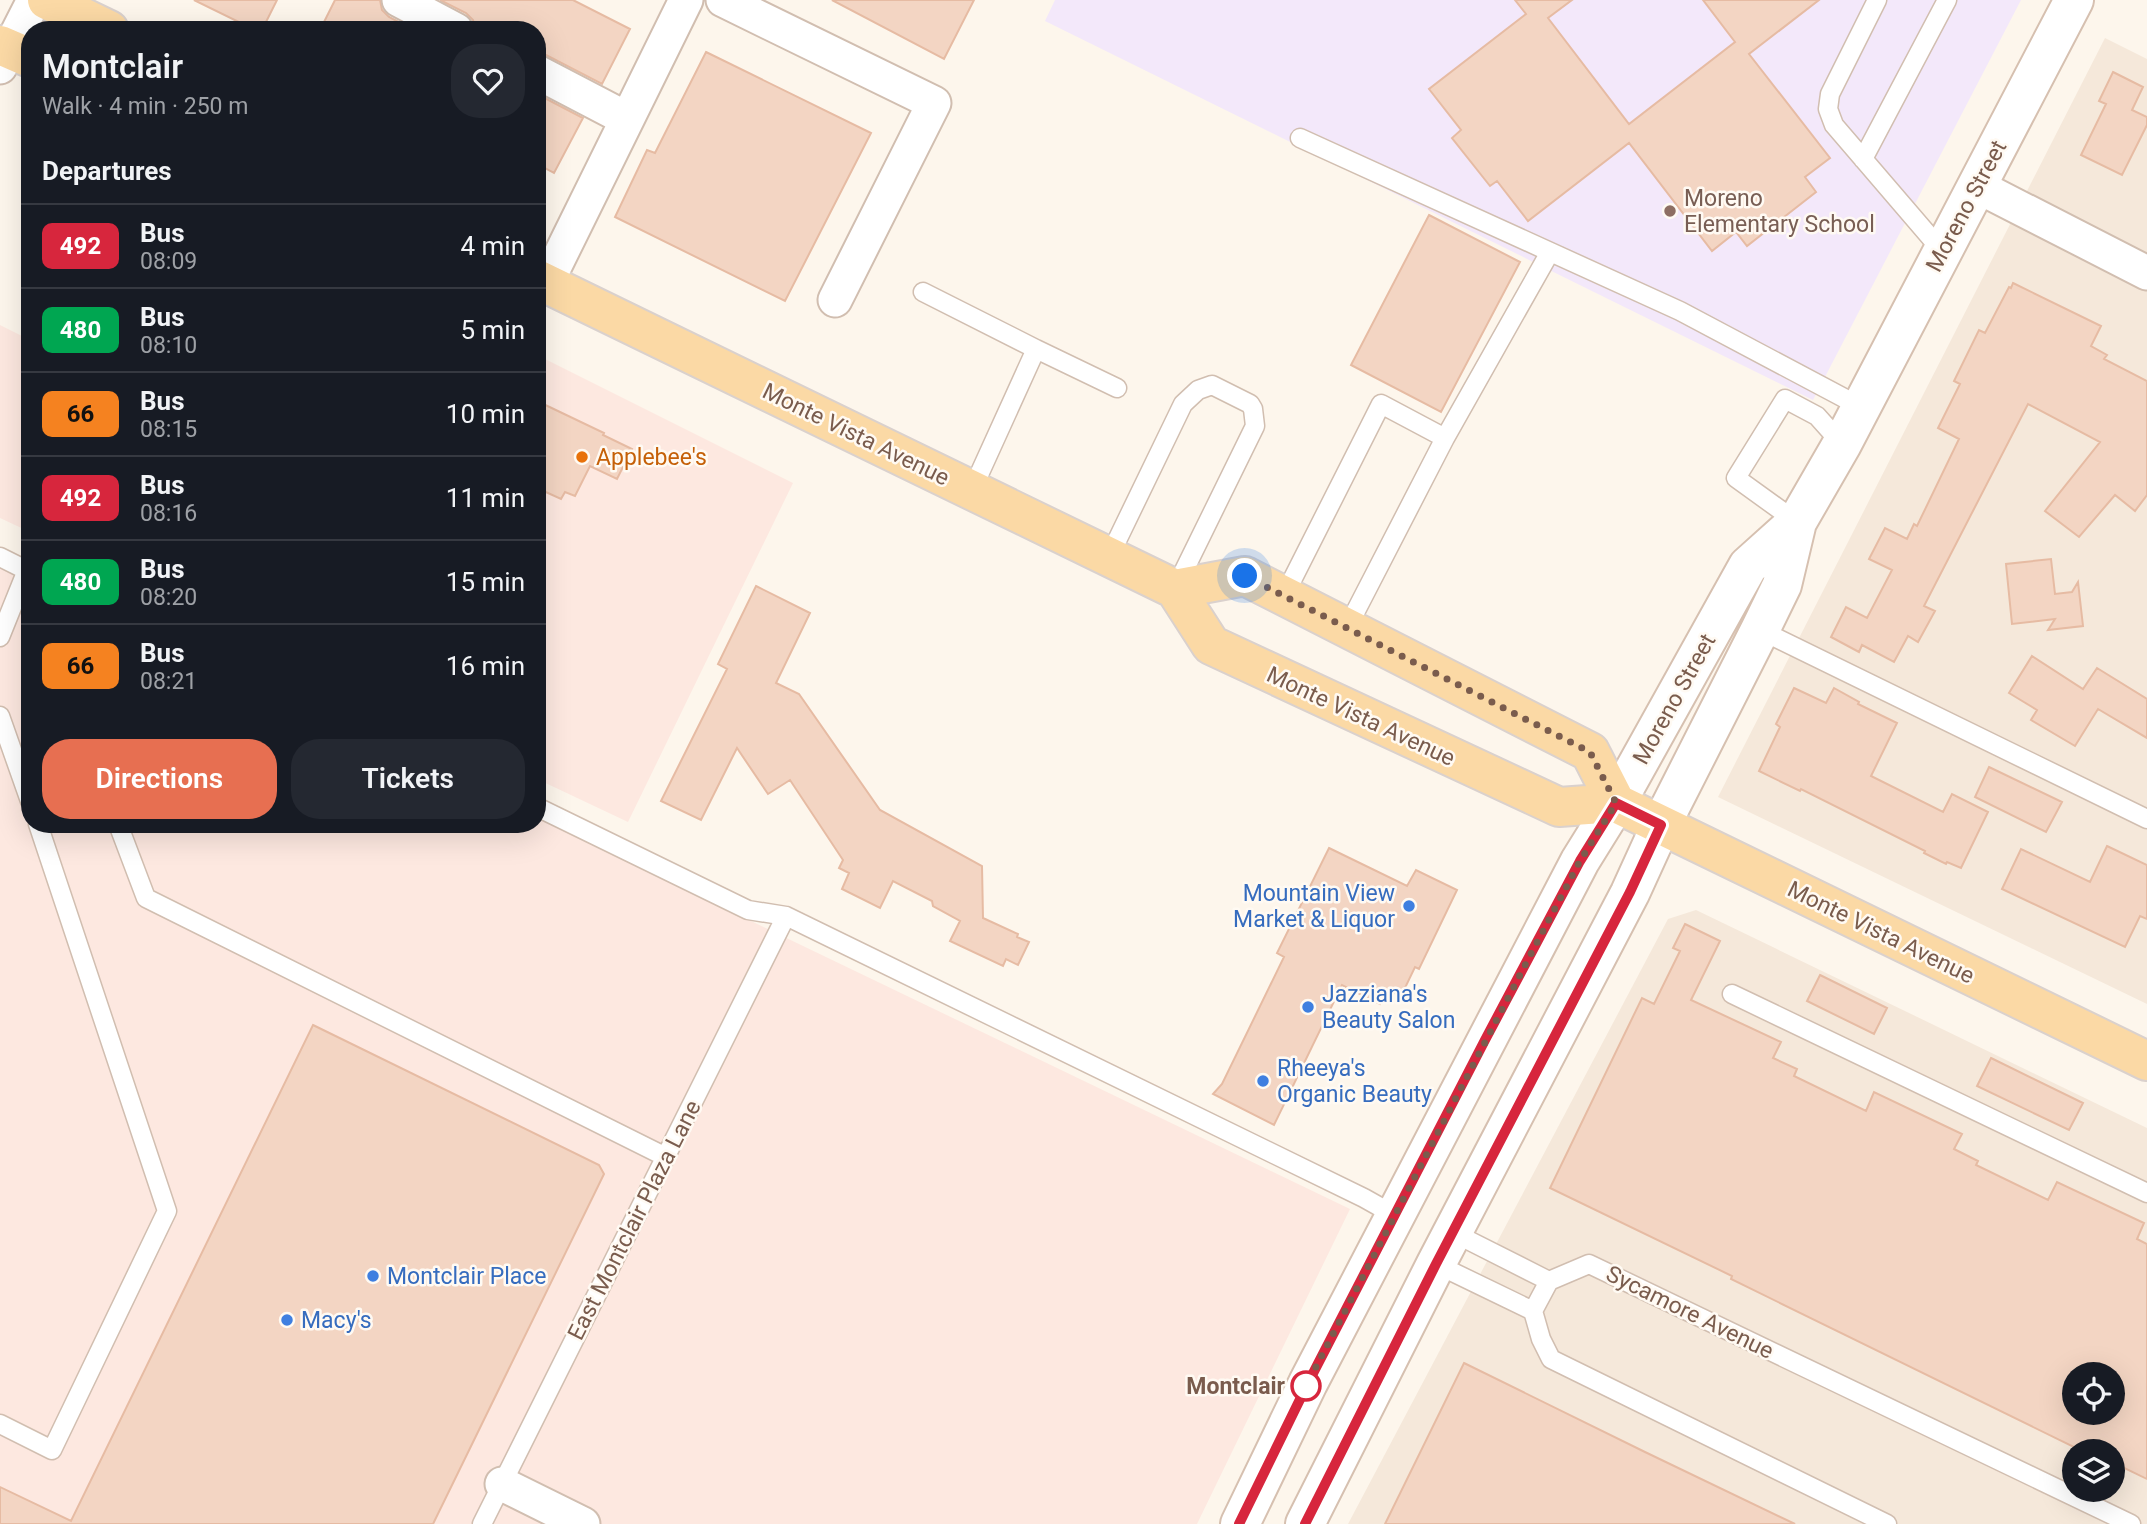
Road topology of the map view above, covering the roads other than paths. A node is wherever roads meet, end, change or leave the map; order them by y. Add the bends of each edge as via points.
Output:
1 (34, 0) edge
2 (47, 0) edge
3 (399, 0) edge
4 (686, 0) edge
5 (723, 0) edge
6 (1877, 0) edge
7 (1947, 0) edge
8 (2074, 0) edge
9 (25, 21) edge
10 (90, 21) edge
11 (439, 21) edge
12 (21, 30) edge
13 (10, 55) edge
14 (546, 77) edge
15 (627, 119) junction
16 (1300, 138) dead end
17 (1863, 159) junction
18 (1977, 186) junction
19 (1942, 252) junction
20 (1550, 253) junction
21 (2147, 273) edge
22 (546, 274) edge
23 (546, 284) edge
24 (923, 292) dead end
25 (835, 300) dead end
26 (1037, 349) junction
27 (1117, 388) dead end
28 (1861, 407) junction
29 (1445, 438) junction
30 (1842, 444) junction
31 (972, 490) junction
32 (1797, 522) junction
33 (0, 557) edge
34 (1109, 557) junction
35 (21, 567) edge
36 (21, 589) edge
37 (1175, 589) junction
38 (1284, 596) junction
39 (1348, 628) junction
40 (1760, 630) junction
41 (0, 637) edge
42 (0, 716) edge
43 (21, 776) edge
44 (1616, 803) junction
45 (546, 811) edge
46 (2147, 819) edge
47 (1661, 825) junction
48 (41, 833) edge
49 (121, 833) edge
50 (786, 916) junction
51 (1732, 994) dead end
52 (2147, 1061) edge
53 (666, 1157) junction
54 (2147, 1193) edge
55 (1396, 1216) junction
56 (1444, 1248) junction
57 (1549, 1281) junction
58 (1533, 1311) junction
59 (0, 1424) edge
60 (502, 1484) junction
61 (482, 1524) edge
62 (583, 1524) edge
63 (1240, 1524) edge
64 (1305, 1524) edge
65 (1887, 1524) edge
66 (2131, 1524) edge

1 - 9 street
2 - 10 main road
3 - 11 street
4 - 15 street
5 - 25 street via 934,103
6 - 17 lane via 1829,93 1834,125
7 - 17 lane
8 - 18 street, Moreno Street
12 - 13 street
14 - 15 street
15 - 22 street
16 - 20 lane
17 - 19 lane
18 - 19 street, Moreno Street
18 - 21 street
19 - 28 street, Moreno Street
20 - 28 lane via 1680,312
20 - 29 lane
23 - 31 main road, Monte Vista Avenue
24 - 26 lane
26 - 27 lane
26 - 31 lane
28 - 30 street, Moreno Street
29 - 38 lane via 1381,404
29 - 39 lane
30 - 32 street, Moreno Street
30 - 32 lane via 1817,416 1785,400 1737,478
31 - 34 main road, Monte Vista Avenue
32 - 40 street, Moreno Street via 1782,584
32 - 44 street, Moreno Street via 1748,566
33 - 35 lane
34 - 37 main road, Monte Vista Avenue
34 - 37 lane via 1183,404 1212,385 1250,404 1255,426
36 - 41 lane
37 - 38 main road via 1245,576
37 - 44 main road, Monte Vista Avenue via 1211,645 1559,807
38 - 39 main road
39 - 44 main road via 1590,752
40 - 46 lane
40 - 47 street, Moreno Street
42 - 43 lane
44 - 47 main road, Monte Vista Avenue
44 - 55 street, Moreno Street via 1580,861
45 - 50 lane via 748,910
47 - 52 main road, Monte Vista Avenue
47 - 56 street, Moreno Street
48 - 59 lane via 167,1211 52,1450
49 - 53 lane via 146,898
50 - 53 lane, East Montclair Plaza Lane
50 - 55 lane
51 - 54 lane
53 - 60 lane, East Montclair Plaza Lane
55 - 63 street, Moreno Street
56 - 57 lane
56 - 58 lane
56 - 64 street, Moreno Street
57 - 58 lane
57 - 66 lane, Sycamore Avenue via 1589,1264
58 - 65 lane via 1551,1359
60 - 61 lane, East Montclair Plaza Lane
60 - 62 street

